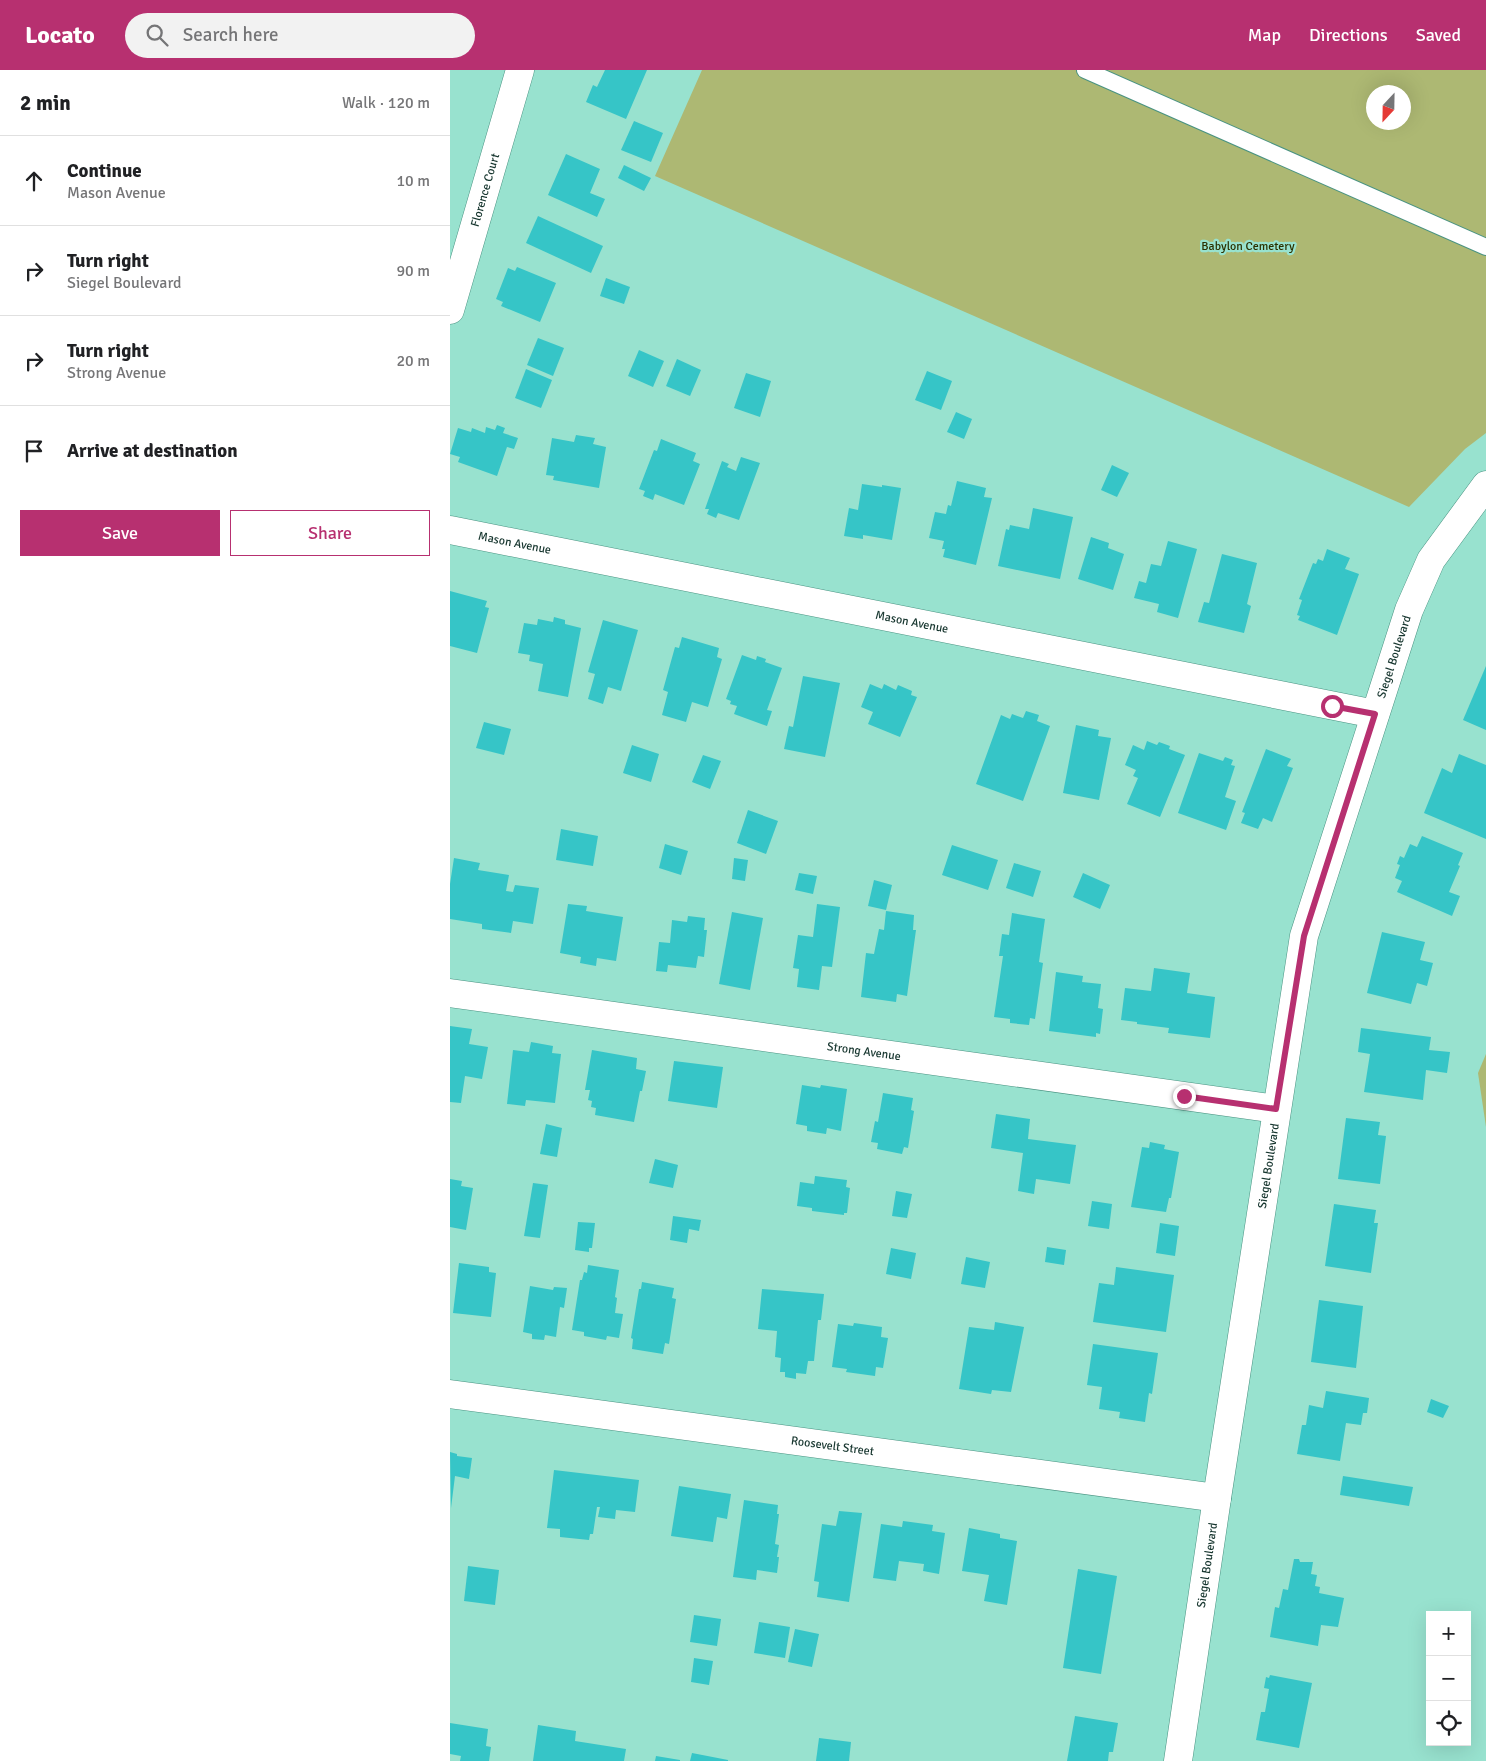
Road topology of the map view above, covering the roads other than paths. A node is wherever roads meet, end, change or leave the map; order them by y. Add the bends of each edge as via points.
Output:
1 (520, 70) edge
2 (1085, 70) edge
3 (1486, 247) edge
4 (450, 310) edge
5 (1486, 485) edge
6 (450, 530) edge
7 (1375, 714) junction
8 (450, 994) edge
9 (1276, 1109) junction
10 (450, 1394) edge
11 (1216, 1498) junction
12 (1178, 1761) edge

1 - 4 street, Florence Court
2 - 3 lane
5 - 7 street, Siegel Boulevard via 1431,560 1409,610
6 - 7 street, Mason Avenue
7 - 9 street, Siegel Boulevard via 1304,936
8 - 9 street, Strong Avenue
9 - 11 street, Siegel Boulevard
10 - 11 street, Roosevelt Street
11 - 12 street, Siegel Boulevard

